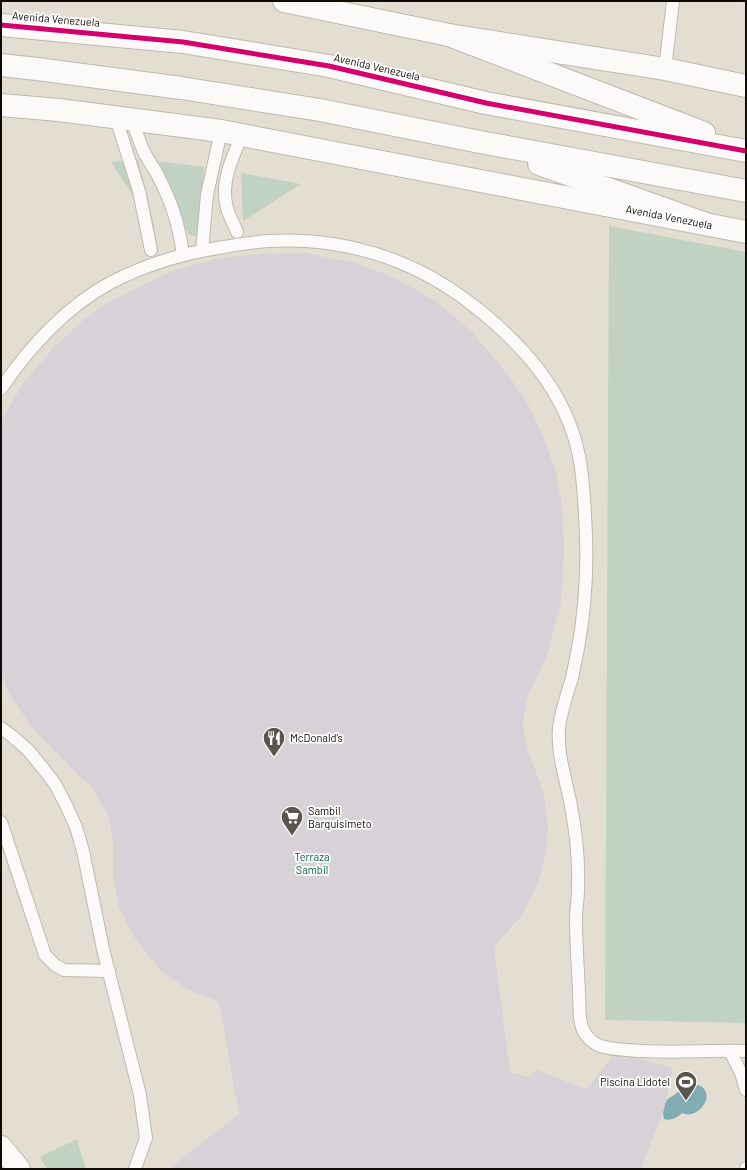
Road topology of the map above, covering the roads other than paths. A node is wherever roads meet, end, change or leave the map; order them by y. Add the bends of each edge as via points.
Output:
1 (284, 1) edge
2 (673, 1) edge
3 (1, 24) edge
4 (449, 35) junction
5 (1, 65) edge
6 (665, 70) junction
7 (746, 86) edge
8 (1, 105) edge
9 (124, 119) junction
10 (231, 133) junction
11 (480, 142) junction
12 (746, 150) edge
13 (746, 191) edge
14 (709, 225) junction
15 (237, 232) dead end
16 (746, 232) edge
17 (152, 250) dead end
18 (202, 251) junction
19 (183, 256) junction
20 (1, 389) edge
21 (1, 728) edge
22 (1, 822) edge
23 (109, 971) junction
24 (730, 1051) junction
25 (746, 1051) edge
26 (746, 1090) edge
27 (1, 1147) edge
28 (19, 1169) edge
29 (135, 1169) edge

1 - 4 street
2 - 6 lane
3 - 12 street, Avenida Venezuela via 183,42 329,66 486,103
4 - 6 street
4 - 12 street
5 - 11 street via 181,88 320,110
6 - 7 street
8 - 9 street, Avenida Venezuela
9 - 10 street, Avenida Venezuela
9 - 17 lane
9 - 19 lane via 157,174 173,209 180,232
10 - 14 street, Avenida Venezuela
10 - 15 lane via 224,190 227,209
10 - 18 lane via 207,195
11 - 13 street
11 - 14 street
14 - 16 street, Avenida Venezuela
18 - 19 lane
18 - 24 lane via 247,243 299,240 350,246 392,258 462,296 506,333 546,379 566,415 579,453 586,528 585,586 581,624 559,732 561,762 572,810 578,860 576,920 583,1029 587,1036 601,1047 654,1052
19 - 20 lane via 140,269 96,292 38,342
21 - 23 lane via 18,741 55,784 76,827
22 - 23 lane via 45,955 64,970
23 - 29 lane via 140,1095 146,1138
24 - 25 lane
24 - 26 lane
27 - 28 street

